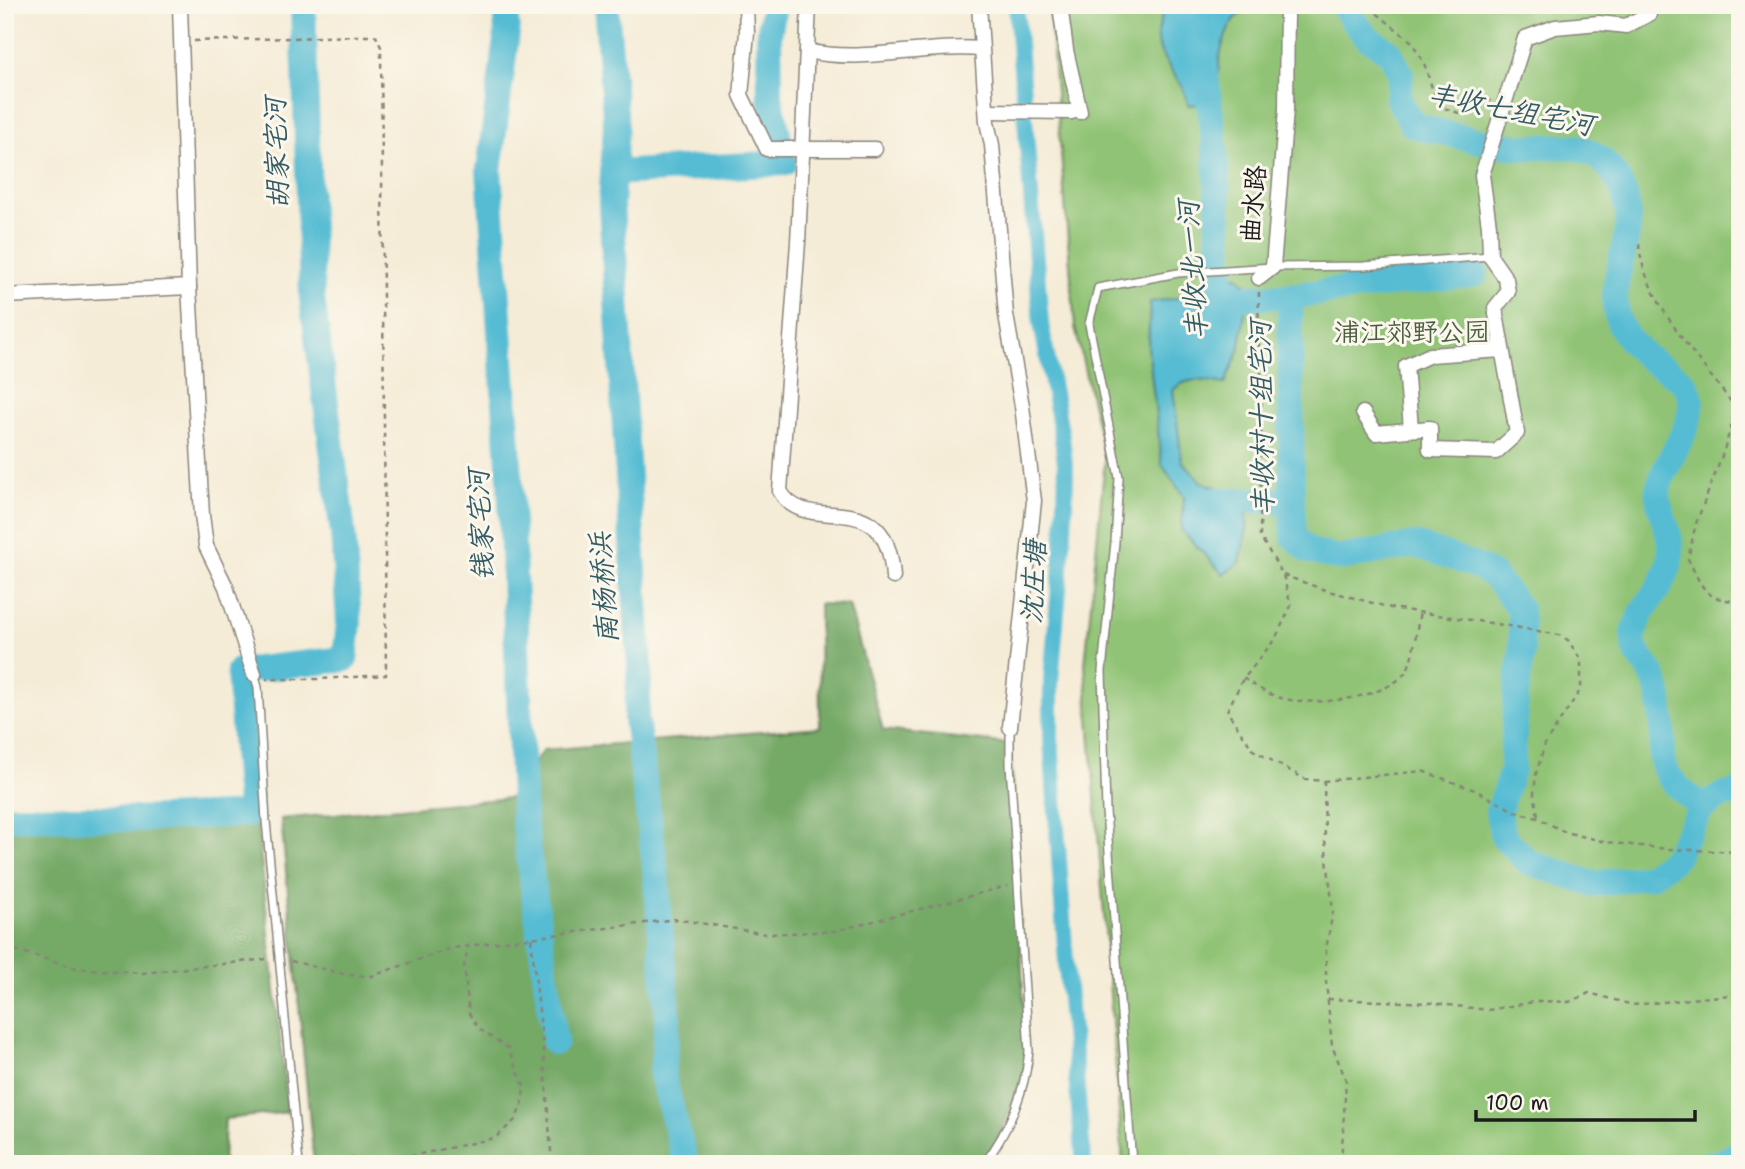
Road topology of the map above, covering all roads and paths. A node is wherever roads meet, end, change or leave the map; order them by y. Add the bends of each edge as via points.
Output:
1 (180, 5) edge
2 (746, 5) edge
3 (809, 5) edge
4 (979, 5) edge
5 (1060, 5) edge
6 (1287, 5) edge
7 (1373, 5) edge
8 (1649, 5) edge
9 (181, 41) junction
10 (981, 49) junction
11 (807, 51) junction
12 (1506, 102) junction
13 (990, 111) junction
14 (875, 149) dead end
15 (799, 150) junction
16 (1639, 244) dead end
17 (1490, 256) junction
18 (1273, 267) junction
19 (1259, 278) joint
20 (189, 287) junction
21 (7, 296) edge
22 (1502, 350) junction
23 (1363, 413) dead end
24 (1411, 429) junction
25 (1283, 575) junction
26 (892, 577) dead end
27 (1740, 601) edge
28 (1420, 612) junction
29 (254, 672) junction
30 (1243, 678) junction
31 (1010, 727) joint
32 (1324, 781) junction
33 (1538, 818) junction
34 (1740, 852) edge
35 (1018, 884) junction
36 (468, 946) dead end
37 (1740, 994) edge
38 (1328, 999) junction
39 (299, 1164) edge
40 (331, 1164) edge
41 (552, 1164) edge
42 (984, 1164) edge
43 (1132, 1164) edge
44 (1341, 1164) edge

1 - 9 street
2 - 15 street via 741,95 767,149
3 - 11 street
4 - 10 street
5 - 13 street via 1076,112
6 - 18 street, 曲水路 via 1286,110
7 - 12 path via 1374,11 1411,41 1444,108 1462,114 1479,100
8 - 12 street via 1649,14 1626,26 1555,27 1525,38
9 - 20 street
9 - 29 path via 376,36 381,47 386,675 319,679
10 - 11 street via 927,49 874,56
10 - 13 street
11 - 15 street
12 - 17 street via 1482,175
13 - 31 street via 1006,315 1034,501
14 - 15 street
15 - 26 street via 780,491 785,499 811,511 858,516 871,522 891,558
16 - 27 path via 1640,264 1678,335 1735,407 1731,433 1688,559 1708,594 1722,601
17 - 18 lane via 1364,266
17 - 22 street via 1506,279 1508,292 1495,308
18 - 19 street, 曲水路
18 - 43 lane via 1178,273 1098,288 1089,324 1119,478 1102,671 1106,811
19 - 25 path, 曲水路 via 1260,536
20 - 21 street
20 - 29 street via 206,546 226,587
22 - 24 street via 1430,355 1406,366
22 - 24 street via 1517,433 1496,452 1430,450 1430,428
23 - 24 street via 1376,433
25 - 28 path via 1363,602
25 - 30 path, 曲水路 via 1291,606 1275,639
28 - 30 path via 1409,667 1388,687 1354,697 1299,702 1259,689
28 - 33 path via 1559,635 1581,660 1581,689 1545,744 1536,774
29 - 39 lane
30 - 32 path, 曲水路 via 1227,712 1253,750 1305,779
31 - 35 lane
32 - 33 path via 1422,771
32 - 38 path via 1333,911 1326,949
33 - 34 path via 1565,832 1606,842
35 - 41 path via 835,931 766,934 676,919 531,938
35 - 42 lane via 1028,1058 1008,1128
36 - 40 path via 464,966 468,1013 479,1029 508,1048 524,1086 515,1120 495,1138 407,1157 346,1158
37 - 38 path via 1633,1005 1589,993 1569,1002 1539,1001 1488,1010
38 - 44 path via 1332,1046 1346,1080

